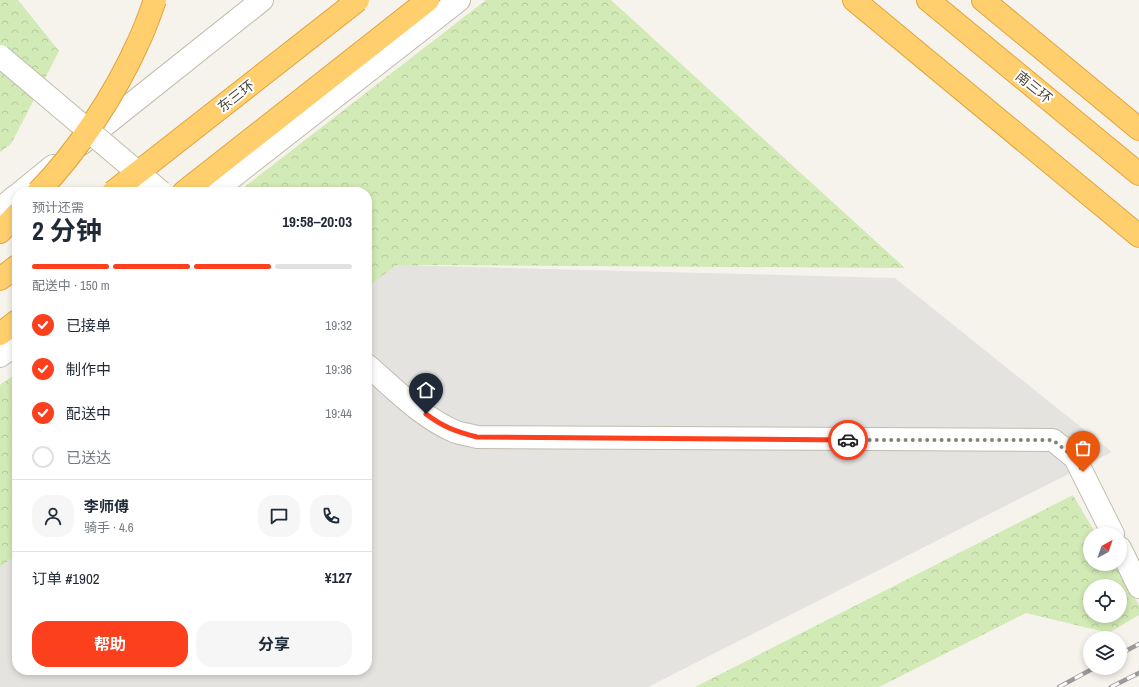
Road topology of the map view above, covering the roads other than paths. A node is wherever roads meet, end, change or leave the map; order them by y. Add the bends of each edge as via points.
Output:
1 (155, 0) edge
2 (262, 0) edge
3 (358, 0) edge
4 (428, 0) edge
5 (459, 0) edge
6 (854, 0) edge
7 (928, 0) edge
8 (983, 0) edge
9 (0, 56) edge
10 (1139, 129) edge
11 (1139, 174) edge
12 (27, 187) edge
13 (42, 187) edge
14 (119, 187) edge
15 (155, 187) edge
16 (190, 187) edge
17 (219, 187) edge
18 (12, 199) edge
19 (0, 209) edge
20 (12, 219) edge
21 (0, 232) edge
22 (1139, 236) edge
23 (12, 270) edge
24 (0, 279) edge
25 (12, 325) edge
26 (0, 334) edge
27 (12, 347) edge
28 (0, 356) edge
29 (372, 369) edge
30 (1110, 527) edge
31 (1127, 562) edge
32 (1139, 587) edge

1 - 13 highway, bridge via 126,69 82,138
2 - 12 street
3 - 14 highway, 东三环, bridge
4 - 16 highway
5 - 17 street
6 - 22 highway
7 - 11 highway, 南三环
8 - 10 highway
9 - 15 street, bridge
18 - 19 street
20 - 21 highway
23 - 24 highway
25 - 26 highway
27 - 28 street
29 - 30 street via 437,422 457,432 477,437 1053,440 1075,458
31 - 32 street

